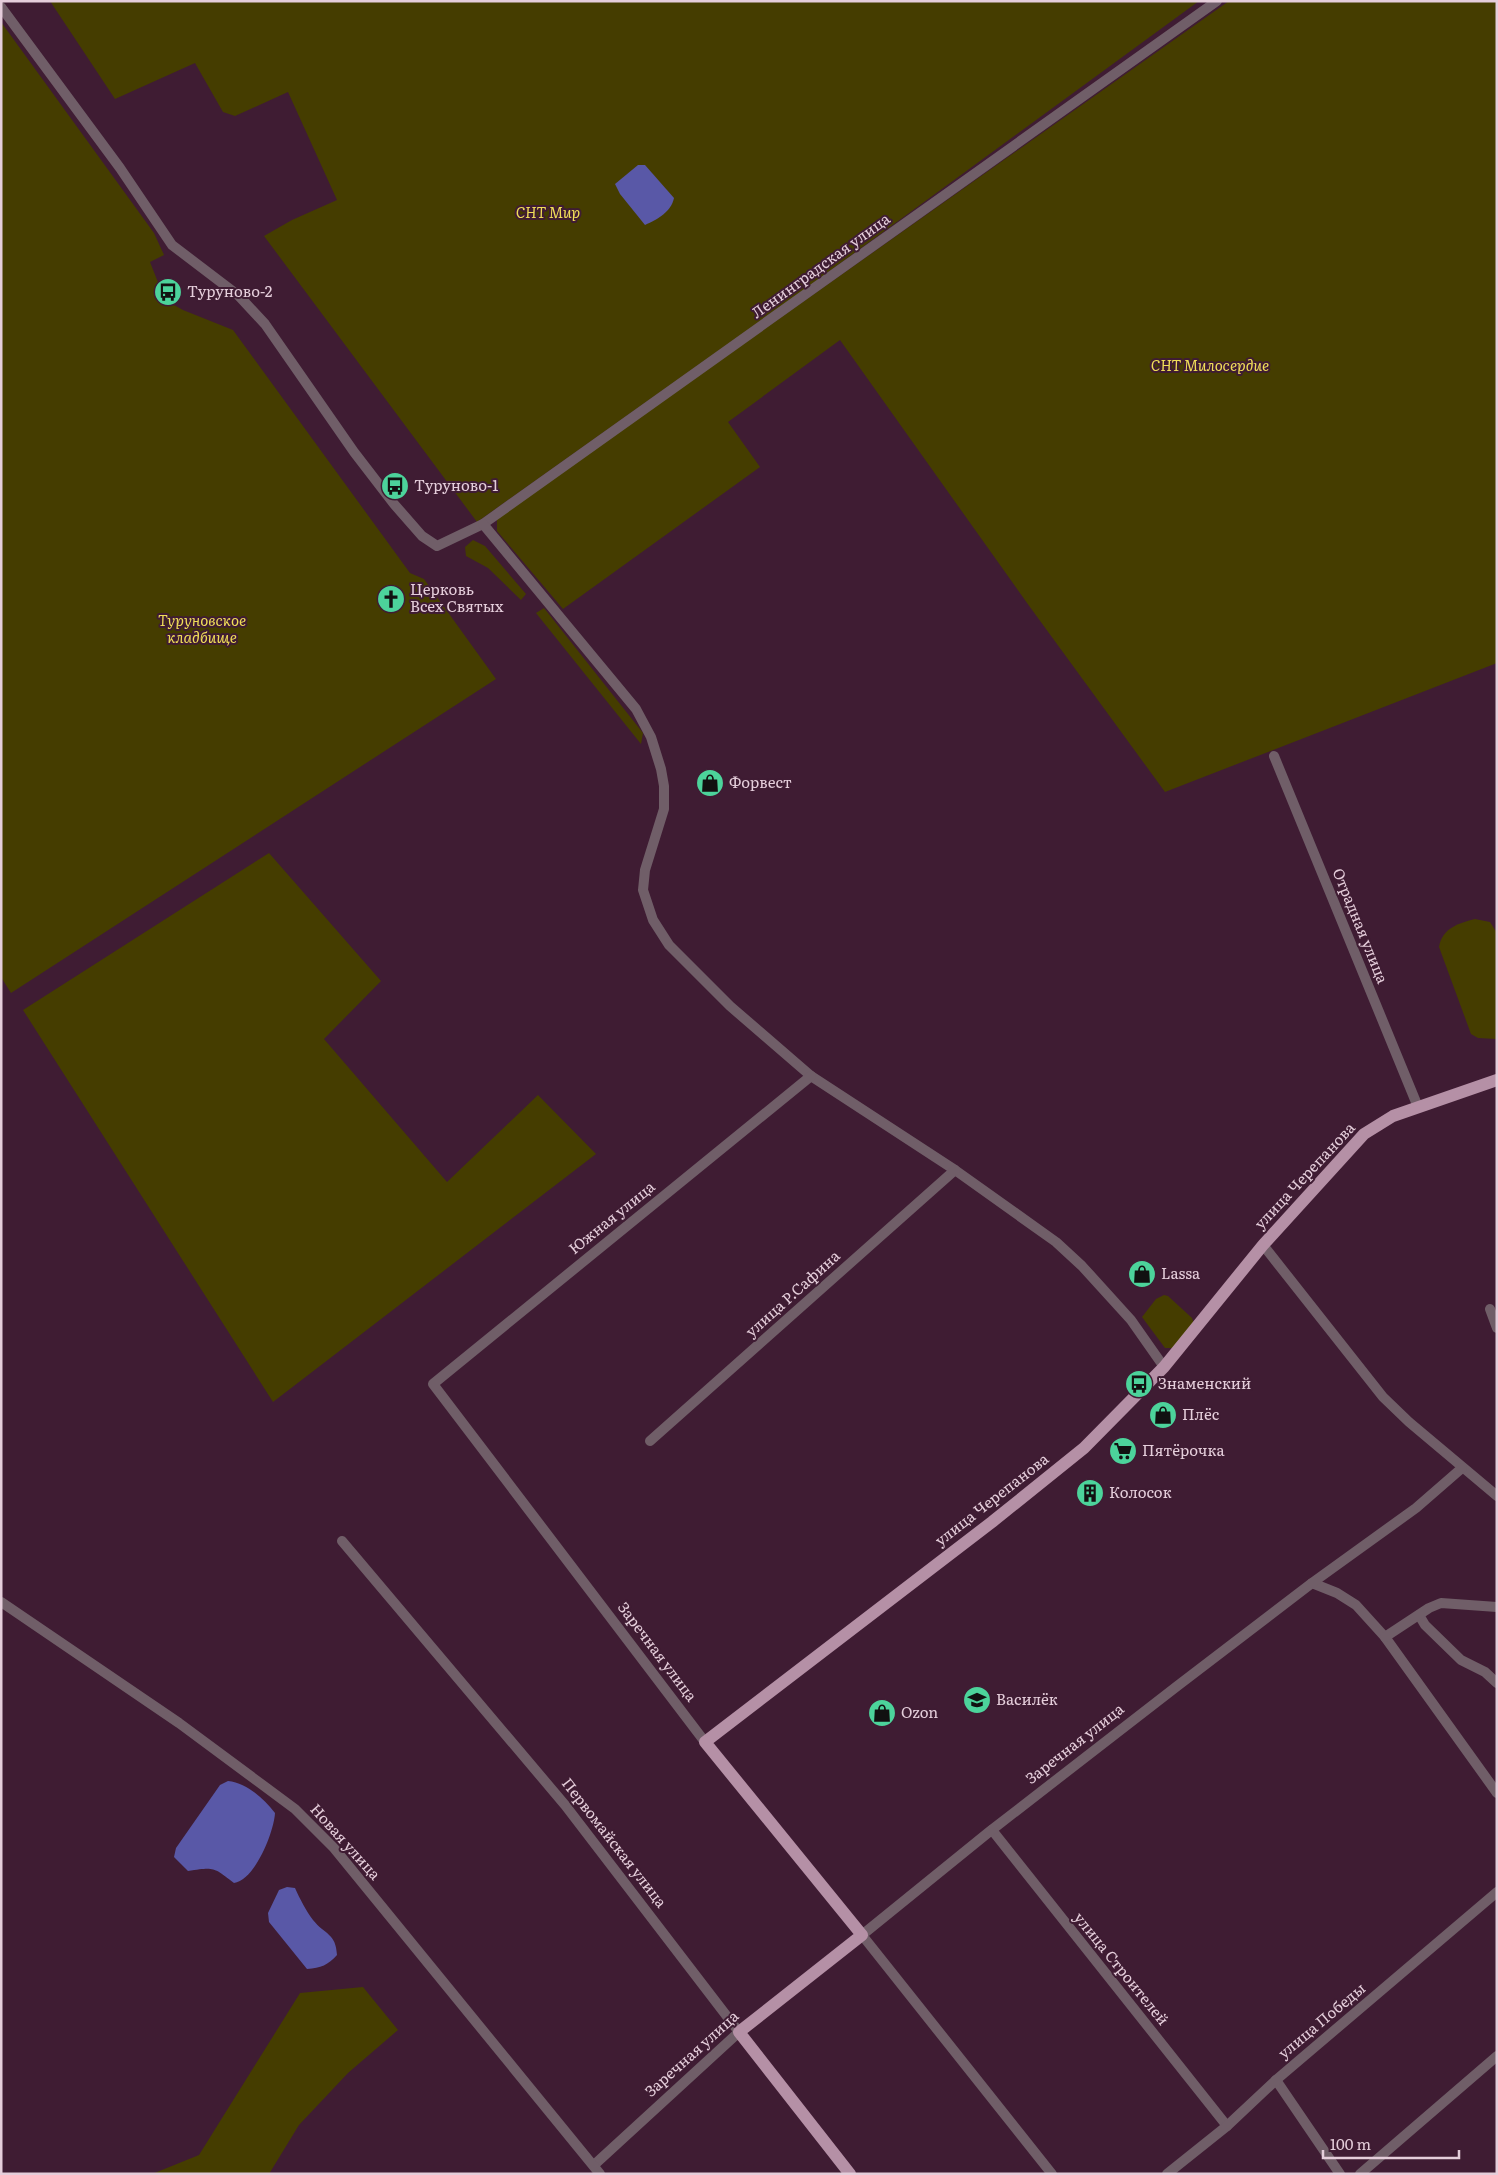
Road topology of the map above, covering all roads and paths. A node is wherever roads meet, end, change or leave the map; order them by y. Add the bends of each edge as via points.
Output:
1 (1217, 1) edge
2 (1, 7) edge
3 (483, 524) junction
4 (1274, 756) dead end
5 (811, 1076) junction
6 (1497, 1080) edge
7 (1418, 1107) junction
8 (955, 1170) junction
9 (1263, 1245) junction
10 (1490, 1309) dead end
11 (1497, 1328) edge
12 (1164, 1366) junction
13 (433, 1384) joint
14 (650, 1441) dead end
15 (1462, 1468) junction
16 (1497, 1496) edge
17 (342, 1541) dead end
18 (1312, 1583) junction
19 (1, 1602) edge
20 (1497, 1607) edge
21 (1419, 1615) junction
22 (1385, 1637) junction
23 (1497, 1683) edge
24 (706, 1742) junction
25 (1497, 1794) edge
26 (992, 1830) junction
27 (1497, 1892) edge
28 (862, 1935) junction
29 (738, 2032) junction
30 (1497, 2056) edge
31 (1276, 2080) junction
32 (1227, 2126) junction
33 (597, 2169) edge
34 (850, 2174) edge
35 (1052, 2174) edge
36 (1167, 2174) edge
37 (1340, 2174) edge
38 (1360, 2174) edge

1 - 3 street, Ленинградская улица
2 - 3 street, Ленинградская улица via 120,168 172,245 239,296 265,324 354,452 422,536 437,546
3 - 5 street via 636,710 651,737 664,786 664,808 645,870 644,890 653,920 669,945 730,1006
4 - 7 street, Отрадная улица
5 - 8 street
5 - 13 street, Южная улица
6 - 7 main road, улица Черепанова
7 - 9 main road, улица Черепанова via 1382,1121 1364,1134
8 - 12 street via 1040,1230 1082,1266 1131,1320
8 - 14 street, улица Р.Сафина
9 - 12 main road, улица Черепанова
9 - 15 street, улица Черепанова via 1383,1397
10 - 11 street
12 - 24 main road, улица Черепанова via 1076,1454
13 - 24 street, Заречная улица
15 - 16 street, улица Черепанова
15 - 18 street, Заречная улица via 1416,1508
17 - 29 street, Первомайская улица via 565,1805
18 - 22 street via 1356,1605
18 - 26 street, Заречная улица
19 - 33 street, Новая улица via 179,1724 295,1809 334,1848
20 - 21 street via 1441,1603
21 - 22 street
21 - 23 street via 1461,1660 1485,1672
22 - 25 street
24 - 28 main road, Заречная улица
26 - 28 street, Заречная улица
26 - 32 street, улица Строителей
27 - 31 street, улица Победы
28 - 29 main road, Заречная улица
28 - 35 street, Заречная улица
29 - 33 street, Заречная улица
29 - 34 main road, Первомайская улица
30 - 38 street
31 - 32 street, улица Победы
31 - 37 street
32 - 36 street, улица Победы

